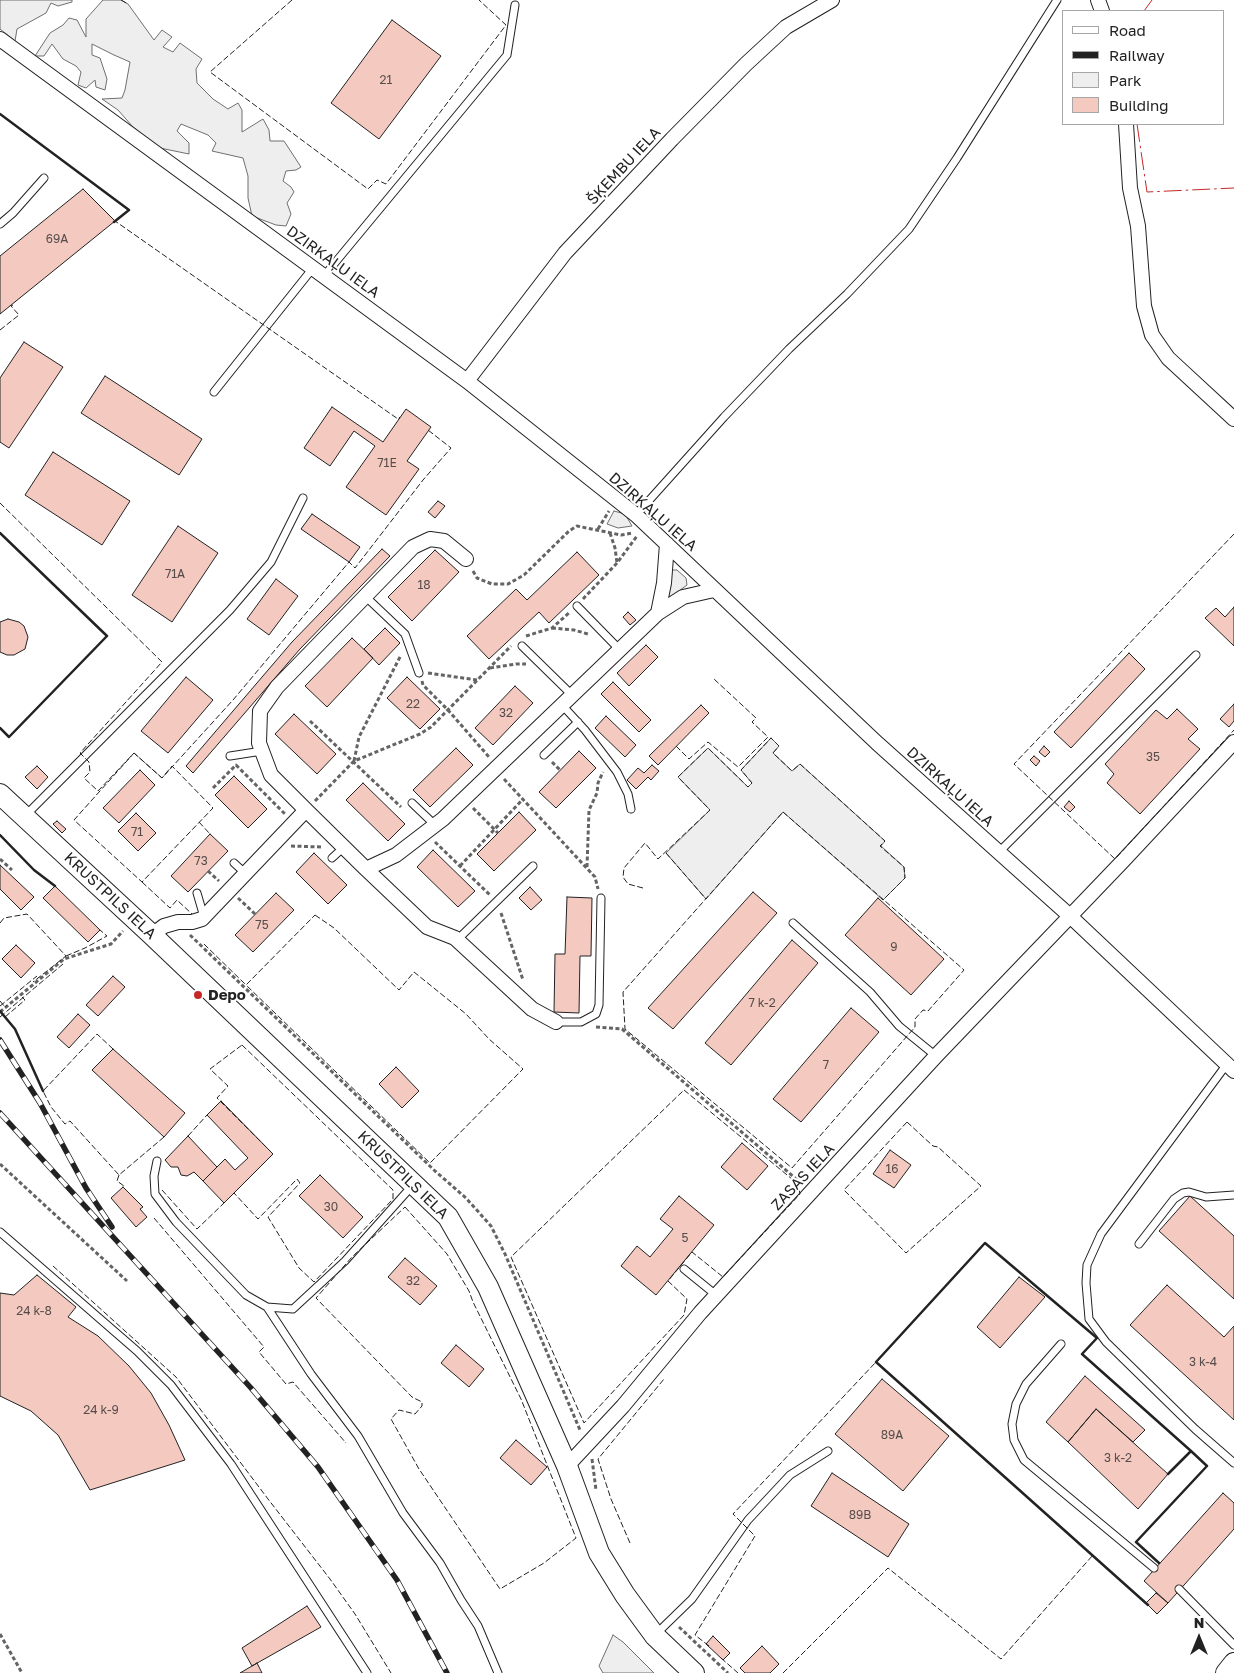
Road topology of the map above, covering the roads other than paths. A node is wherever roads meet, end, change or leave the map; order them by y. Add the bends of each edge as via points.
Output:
1 (832, 0) edge
2 (1057, 0) edge
3 (515, 5) dead end
4 (0, 39) edge
5 (1126, 125) edge
6 (44, 178) dead end
7 (0, 224) edge
8 (318, 272) junction
9 (466, 381) junction
10 (214, 392) dead end
11 (1234, 419) edge
12 (303, 498) dead end
13 (636, 515) junction
14 (667, 544) junction
15 (466, 559) road end
16 (714, 590) junction
17 (366, 597) junction
18 (576, 606) road end
19 (658, 613) junction
20 (520, 641) road end
21 (615, 644) junction
22 (1196, 655) dead end
23 (419, 672) road end
24 (567, 700) junction
25 (578, 722) junction
26 (1234, 742) edge
27 (262, 751) junction
28 (544, 755) dead end
29 (230, 756) dead end
30 (0, 794) edge
31 (412, 803) dead end
32 (631, 809) dead end
33 (306, 810) junction
34 (25, 816) junction
35 (435, 825) junction
36 (344, 847) junction
37 (999, 852) junction
38 (332, 858) dead end
39 (234, 863) dead end
40 (534, 866) dead end
41 (366, 869) junction
42 (246, 874) junction
43 (198, 893) dead end
44 (601, 898) road end
45 (1070, 916) junction
46 (204, 917) junction
47 (793, 923) dead end
48 (152, 935) junction
49 (458, 940) junction
50 (556, 1022) joint
51 (936, 1056) junction
52 (1230, 1067) edge
53 (157, 1160) dead end
54 (413, 1184) junction
55 (1234, 1195) edge
56 (0, 1232) edge
57 (1139, 1244) dead end
58 (684, 1269) dead end
59 (716, 1295) junction
60 (267, 1307) junction
61 (1061, 1344) dead end
62 (828, 1451) dead end
63 (1234, 1463) edge
64 (567, 1466) junction
65 (1154, 1568) dead end
66 (1179, 1589) dead end
67 (655, 1636) junction
68 (1234, 1645) edge
69 (1234, 1664) edge
70 (367, 1673) edge
71 (498, 1673) edge
72 (694, 1673) edge
73 (1226, 1673) edge

1 - 9 street, ŠĶEMBU IELA via 786,28 672,139 565,253
2 - 13 lane via 910,229 789,349
3 - 8 lane via 507,55
4 - 8 street, DZIRKAĻU IELA
5 - 11 street via 1144,306 1152,335 1168,358
6 - 7 lane
8 - 9 street, DZIRKAĻU IELA
8 - 10 lane
9 - 13 street, DZIRKAĻU IELA
12 - 34 lane via 271,562 230,610
13 - 14 street, DZIRKAĻU IELA
14 - 16 street, DZIRKAĻU IELA
14 - 19 street
15 - 17 street via 444,541 430,539 413,547
16 - 19 street via 682,598
16 - 37 street, DZIRKAĻU IELA via 876,743
17 - 23 lane via 405,634
17 - 27 street via 277,687 260,711 259,743
18 - 21 lane
19 - 21 street
20 - 24 lane
21 - 24 street
22 - 37 lane
24 - 25 lane
24 - 35 street
25 - 28 lane
25 - 32 lane via 617,772 628,794
26 - 45 street, ZASAS IELA
27 - 29 lane
27 - 33 street via 271,775
30 - 34 main road, KRUSTPILS IELA
31 - 35 lane
33 - 36 street
33 - 42 street
34 - 48 main road, KRUSTPILS IELA
35 - 41 street via 396,855
36 - 38 lane
36 - 41 street
37 - 45 street, DZIRKAĻU IELA
39 - 42 lane
40 - 49 lane
41 - 49 street via 427,927
42 - 46 street
43 - 46 lane
44 - 50 lane via 599,1005 596,1014 581,1022
45 - 51 street, ZASAS IELA
45 - 52 street, DZIRKAĻU IELA
46 - 48 street via 164,926
47 - 51 lane via 870,992 898,1026
48 - 54 main road, KRUSTPILS IELA
49 - 50 street via 532,1009
51 - 59 street, ZASAS IELA
52 - 63 lane via 1102,1234 1087,1265 1086,1283 1089,1319 1106,1342
53 - 60 lane via 154,1194 246,1296
54 - 60 lane via 345,1261 293,1308
54 - 64 main road, KRUSTPILS IELA via 448,1217 488,1287
55 - 57 lane via 1206,1197 1183,1193 1174,1199
56 - 70 lane via 129,1344 171,1385 231,1464
58 - 59 lane
59 - 64 street, ZASAS IELA via 623,1406
60 - 71 lane via 311,1374 358,1436 403,1513 440,1563 478,1626
61 - 65 lane via 1026,1384 1016,1404 1012,1424 1014,1440 1024,1460
62 - 67 lane via 790,1475 748,1520 692,1599
64 - 67 main road, KRUSTPILS IELA via 599,1553
66 - 68 lane
67 - 72 main road, KRUSTPILS IELA
69 - 73 main road

